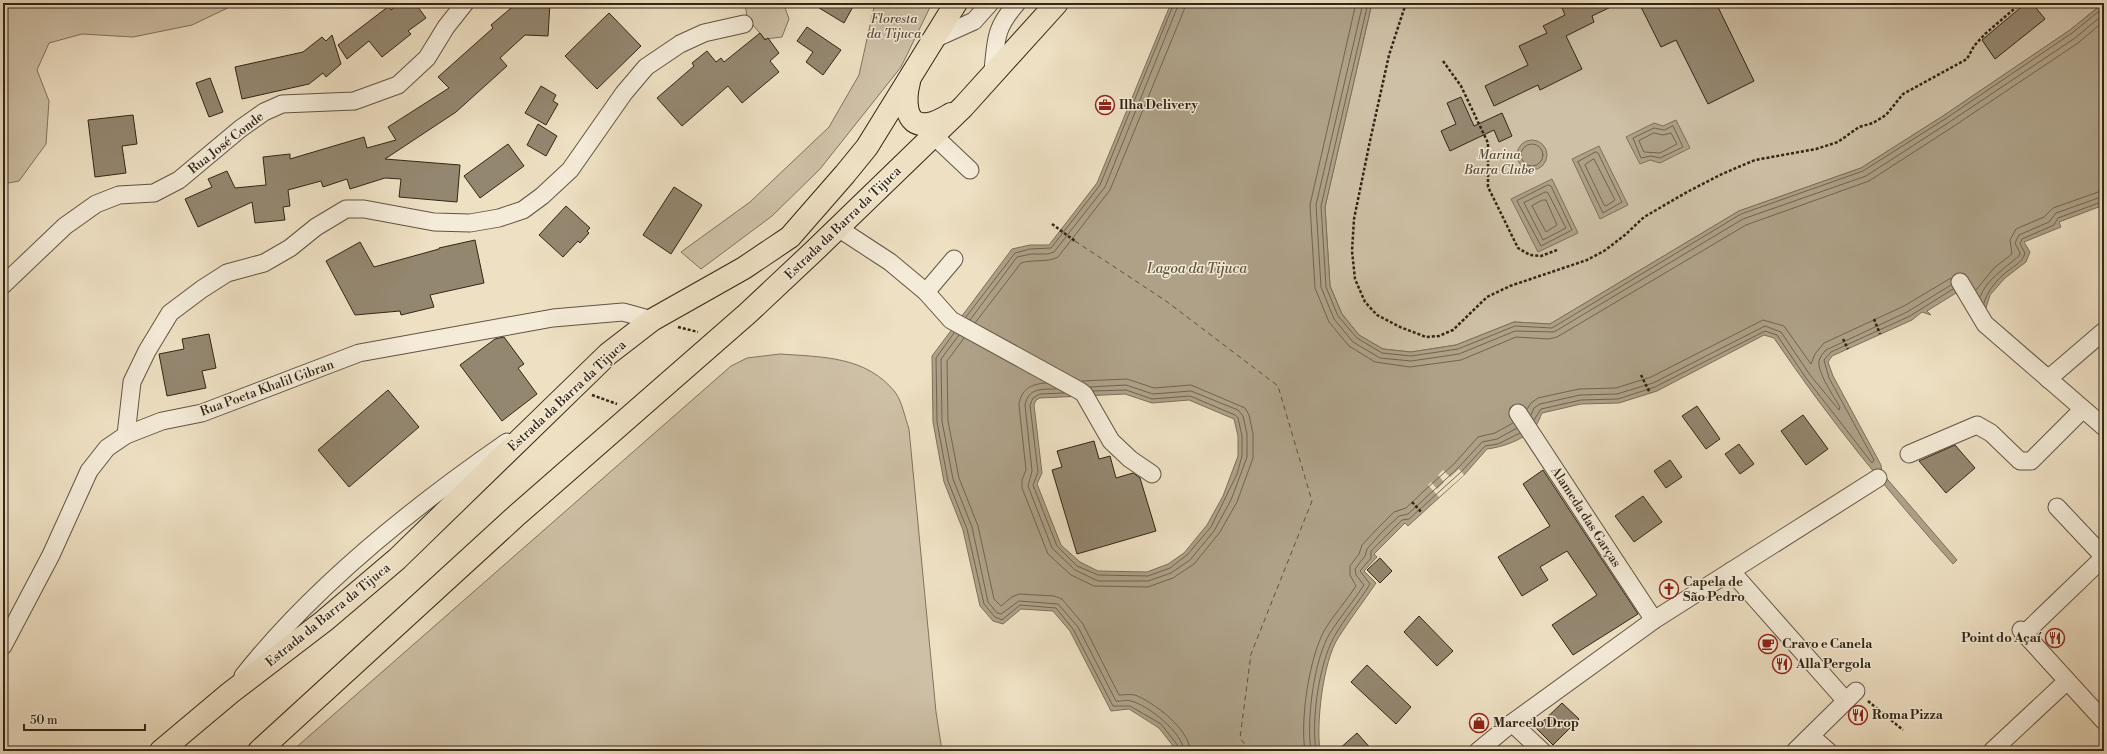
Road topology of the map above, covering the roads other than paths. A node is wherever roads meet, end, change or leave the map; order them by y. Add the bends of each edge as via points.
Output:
1 (465, 3) edge
2 (956, 3) edge
3 (990, 3) edge
4 (1017, 3) edge
5 (1057, 3) edge
6 (744, 24) dead end
7 (934, 39) junction
8 (994, 71) junction
9 (911, 75) junction
10 (962, 107) junction
11 (933, 135) junction
12 (970, 170) dead end
13 (838, 228) junction
14 (954, 259) dead end
15 (1960, 282) dead end
16 (3, 285) edge
17 (926, 292) junction
18 (652, 320) junction
19 (2104, 331) edge
20 (2048, 379) junction
21 (2082, 410) junction
22 (1518, 413) dead end
23 (2104, 427) edge
24 (126, 435) junction
25 (1909, 454) dead end
26 (1152, 474) dead end
27 (1878, 478) dead end
28 (2057, 507) dead end
29 (2104, 557) edge
30 (1731, 571) junction
31 (1654, 620) junction
32 (3, 646) edge
33 (2067, 681) junction
34 (2104, 722) edge
35 (1512, 723) junction
36 (1811, 736) junction
37 (161, 751) edge
38 (259, 751) edge
39 (1478, 751) edge
40 (1542, 751) edge
41 (1795, 751) edge
42 (1828, 751) edge
43 (1992, 751) edge

1 - 16 street, Rua José Conde via 427,58 398,85 354,101 282,104 264,112 178,180 154,193 119,195 96,204 66,226
2 - 7 main road, Estrada da Barra da Tijuca
3 - 7 street via 974,21
4 - 8 street via 998,31
5 - 8 main road, Estrada da Barra da Tijuca
6 - 24 street via 704,33 680,44 646,67 624,93 570,170 523,210 499,218 470,223 434,222 364,209 346,209 264,263 227,274 202,289 170,313 147,351 132,382
7 - 9 main road, Estrada da Barra da Tijuca
8 - 10 main road, Estrada da Barra da Tijuca
9 - 10 main road via 905,106 914,120 928,124 941,120
9 - 18 main road, Estrada da Barra da Tijuca via 867,147 790,236 744,268
10 - 11 main road, Estrada da Barra da Tijuca
11 - 12 street
11 - 13 main road, Estrada da Barra da Tijuca
13 - 17 street via 890,262
13 - 38 main road, Estrada da Barra da Tijuca via 728,330 517,515
14 - 17 street
15 - 20 street via 1985,324
17 - 26 street via 951,320 1084,394 1111,441 1130,459
18 - 24 street, Rua Poeta Khalil Gibran via 623,312 553,318 359,353 202,413 162,421
18 - 37 main road, Estrada da Barra da Tijuca via 608,354 397,559 324,621 230,693
19 - 20 street
20 - 21 street
21 - 23 street
21 - 25 street via 2031,461 2020,461 1991,433 1977,425
22 - 31 street, Alameda das Garças
24 - 32 street, Rua Poeta Khalil Gibran via 107,448 89,470 51,555
27 - 30 street
28 - 29 street
29 - 33 street via 2023,632
30 - 31 street
30 - 36 street via 1851,696
31 - 35 street
33 - 34 street
33 - 43 street
35 - 39 street
35 - 40 street
36 - 41 street
36 - 42 street

